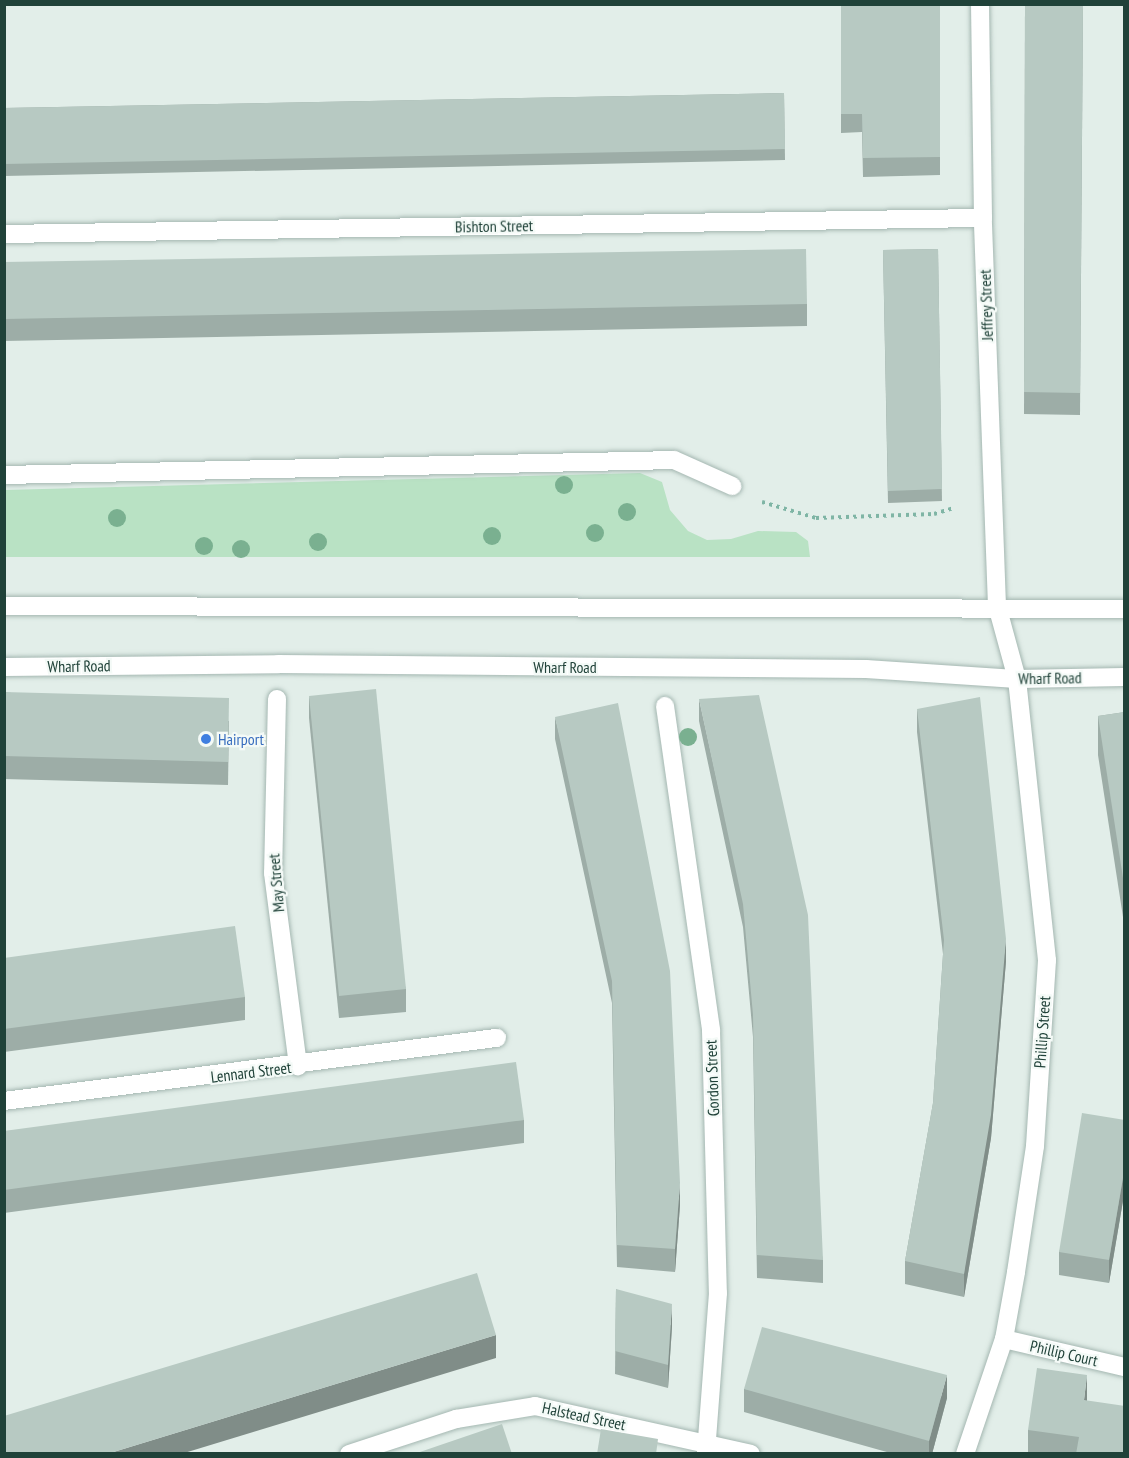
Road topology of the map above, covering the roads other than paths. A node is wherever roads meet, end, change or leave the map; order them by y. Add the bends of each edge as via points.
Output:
1 (980, 4) edge
2 (983, 218) junction
3 (4, 234) edge
4 (4, 475) edge
5 (732, 486) road end
6 (4, 606) edge
7 (997, 606) junction
8 (1125, 609) edge
9 (4, 667) edge
10 (1125, 677) edge
11 (1017, 679) junction
12 (277, 699) dead end
13 (665, 706) dead end
14 (497, 1038) dead end
15 (298, 1066) junction
16 (4, 1101) edge
17 (1004, 1339) junction
18 (1125, 1367) edge
19 (707, 1448) edge
20 (349, 1454) edge
21 (751, 1454) edge
22 (965, 1454) edge

1 - 2 street, Jeffrey Street
2 - 3 street, Bishton Street
2 - 7 street, Jeffrey Street
4 - 5 street via 674,460
6 - 7 street
7 - 8 street
7 - 11 street, Phillip Street
9 - 11 street, Wharf Road via 278,664 866,669
10 - 11 street, Wharf Road
11 - 17 street, Phillip Street via 1047,960 1035,1146
12 - 15 street, May Street via 273,873
13 - 19 street, Gordon Street via 711,1030 718,1293
14 - 15 street, Lennard Street
15 - 16 street, Lennard Street
17 - 18 street, Phillip Court
17 - 22 street, Phillip Street
19 - 20 street, Halstead Street via 535,1406 456,1419
19 - 21 street, Halstead Street

